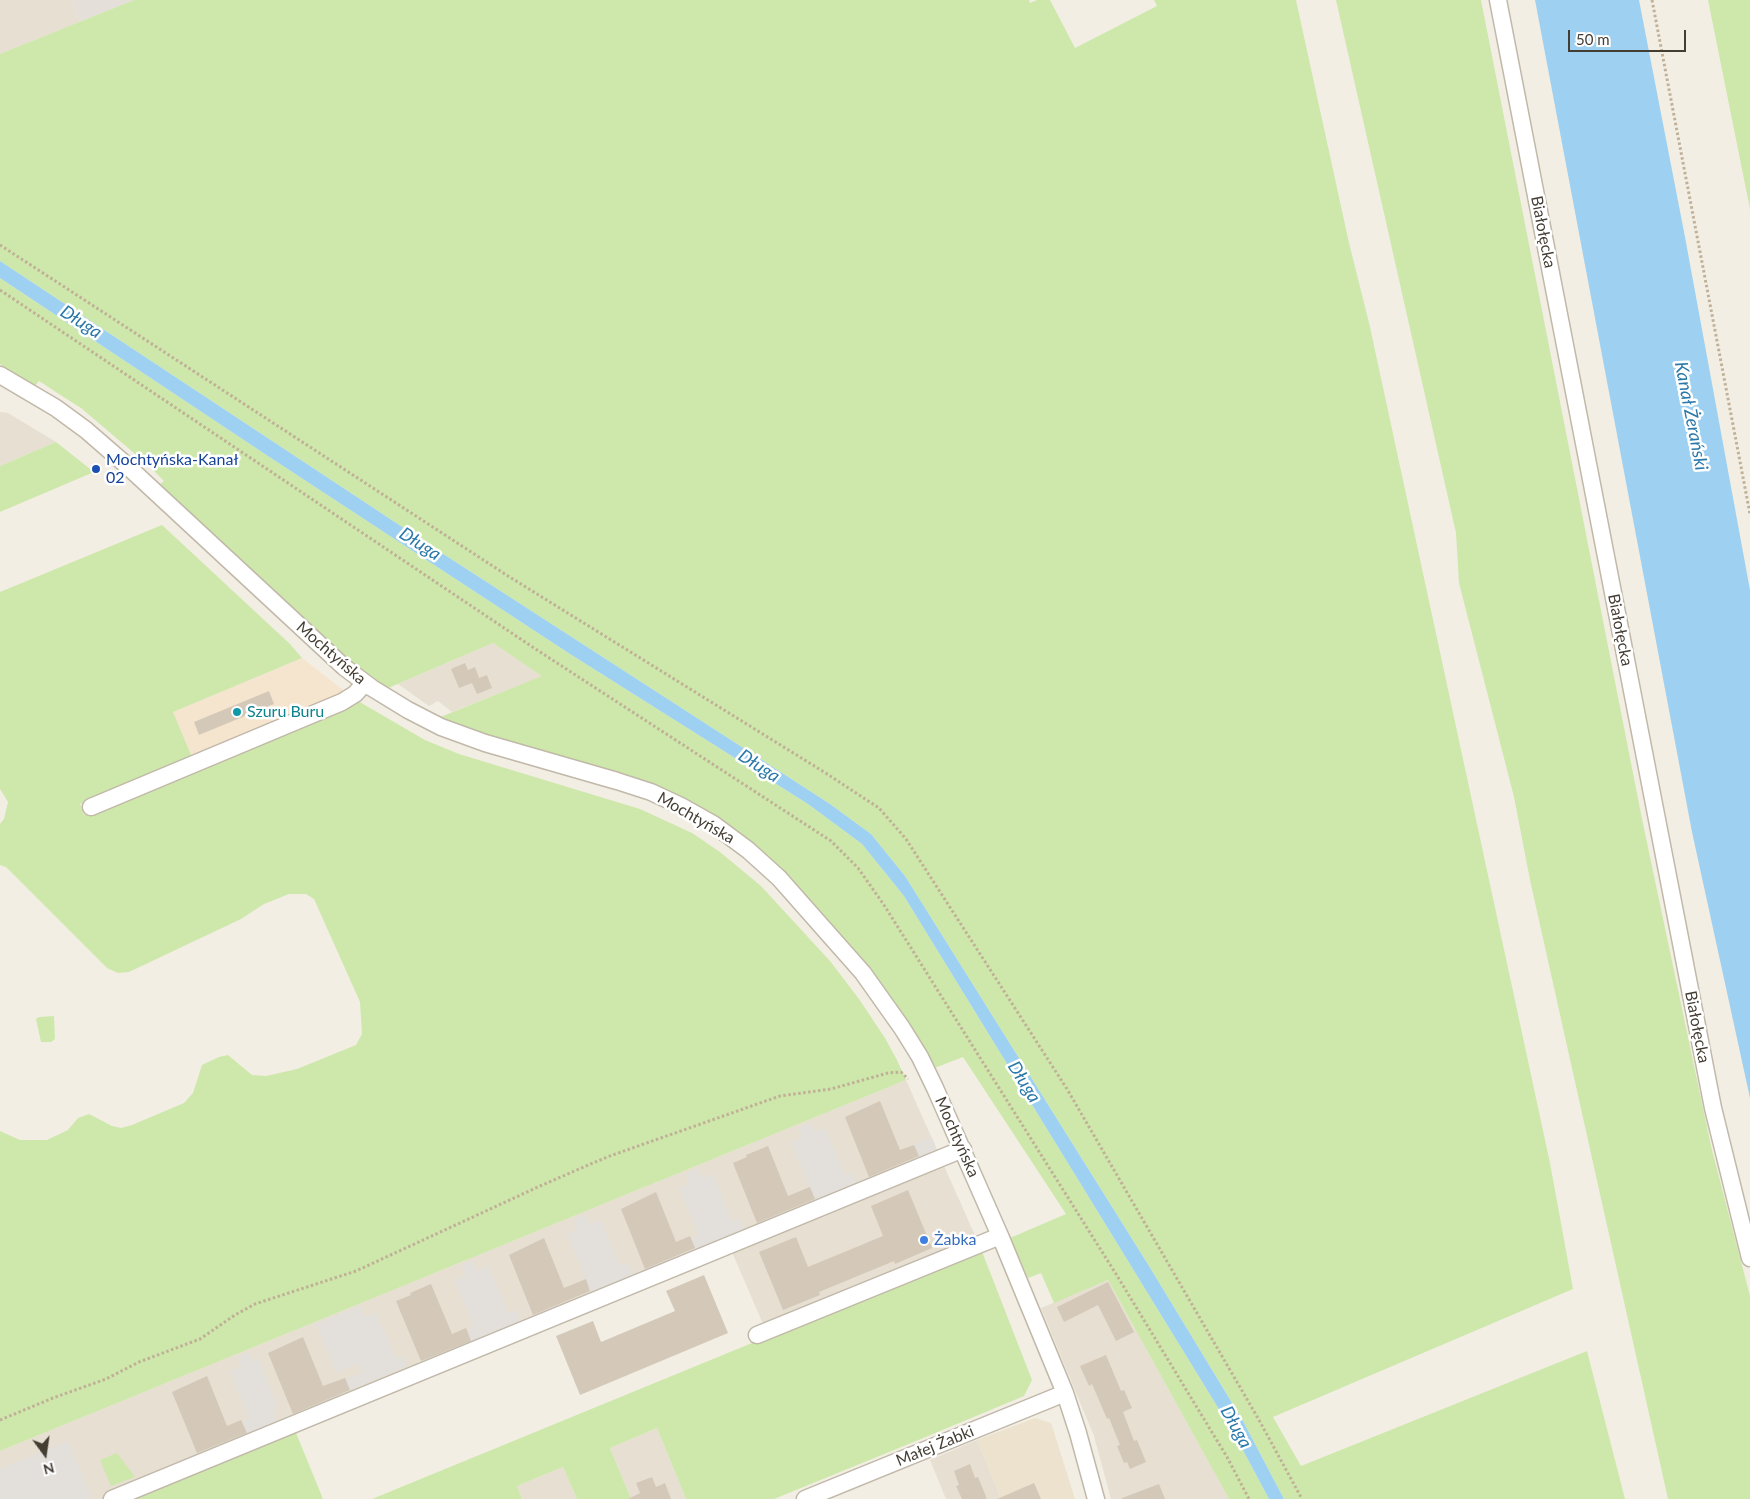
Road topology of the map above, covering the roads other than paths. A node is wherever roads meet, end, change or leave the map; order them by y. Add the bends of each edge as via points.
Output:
1 (1498, 0) edge
2 (0, 375) edge
3 (365, 683) junction
4 (91, 807) dead end
5 (963, 1149) junction
6 (1000, 1236) junction
7 (1750, 1258) edge
8 (757, 1335) dead end
9 (1065, 1393) junction
10 (112, 1499) edge
11 (804, 1499) edge
12 (1096, 1499) edge

1 - 7 street, Białołęcka via 1713,1108
2 - 3 street, Mochtyńska via 86,430
3 - 4 street via 342,702
3 - 5 street, Mochtyńska via 442,727 485,743 651,792 713,824 748,850 779,878 830,934 884,1001 920,1057
5 - 6 street, Mochtyńska
5 - 10 street
6 - 8 street
6 - 9 street, Mochtyńska
9 - 11 street, Małej Żabki
9 - 12 street, Mochtyńska

